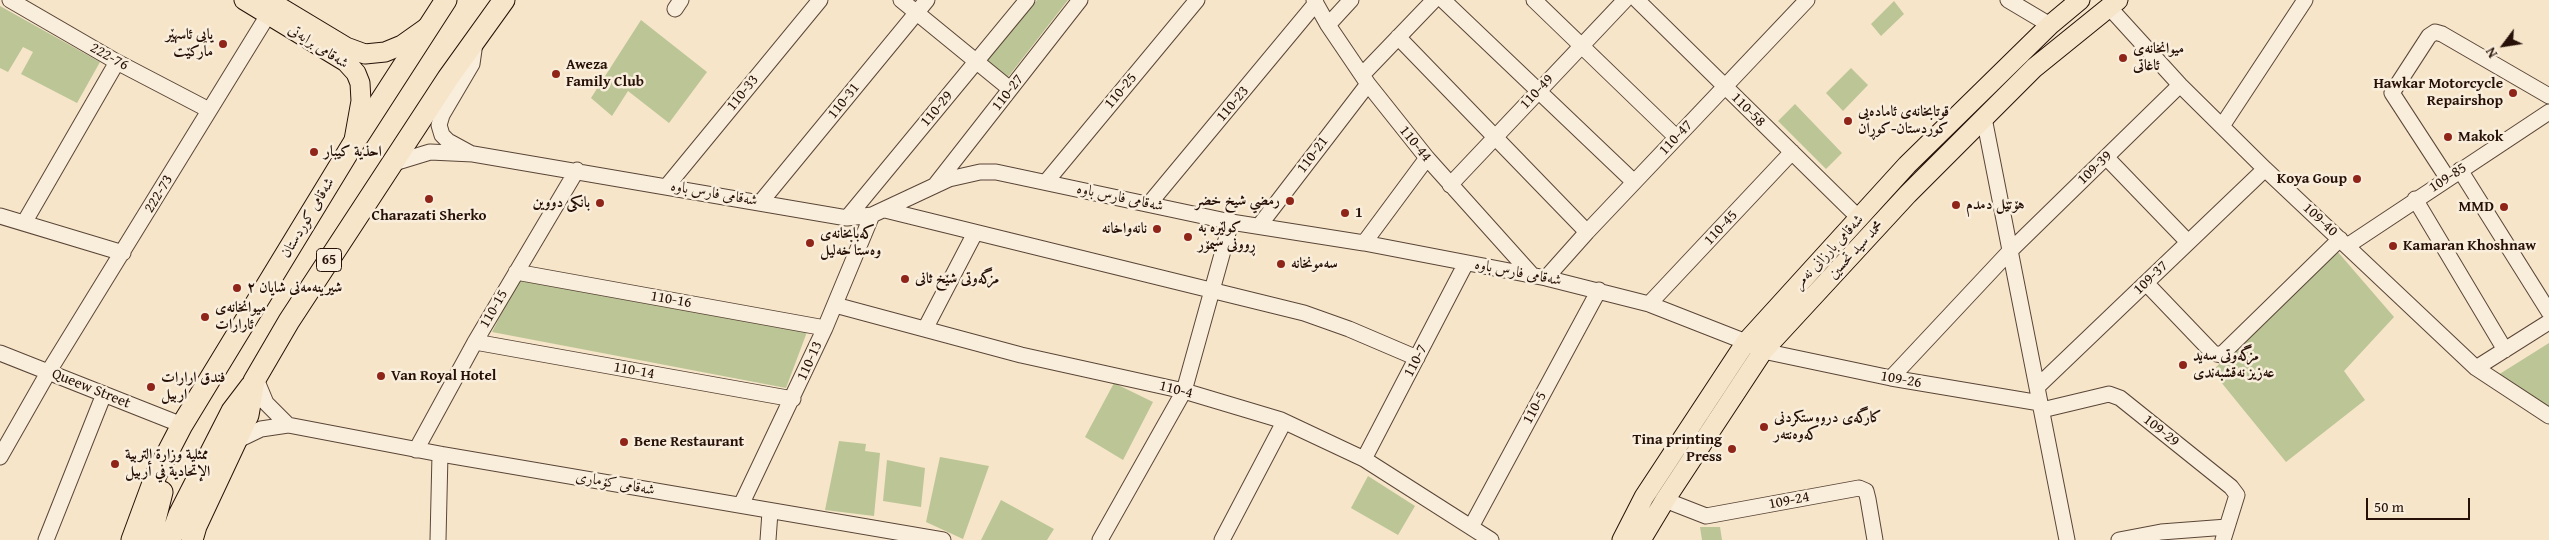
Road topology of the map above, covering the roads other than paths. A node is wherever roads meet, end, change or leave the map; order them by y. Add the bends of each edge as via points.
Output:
1 (10, 0) edge
2 (244, 0) edge
3 (446, 0) edge
4 (491, 0) edge
5 (504, 0) edge
6 (900, 0) edge
7 (927, 0) edge
8 (1027, 0) edge
9 (1080, 0) edge
10 (1196, 0) edge
11 (1350, 0) edge
12 (1434, 0) edge
13 (1444, 0) edge
14 (1534, 0) edge
15 (1625, 0) edge
16 (1637, 0) edge
17 (1807, 0) edge
18 (2008, 0) edge
19 (2080, 0) edge
20 (2305, 0) edge
21 (815, 1) edge
22 (1315, 2) edge
23 (2113, 3) edge
24 (270, 6) edge
25 (916, 13) junction
26 (1328, 25) junction
27 (2050, 25) junction
28 (426, 28) junction
29 (481, 33) junction
30 (1398, 37) junction
31 (1581, 46) junction
32 (976, 61) junction
33 (117, 62) junction
34 (1365, 80) junction
35 (2180, 85) junction
36 (1724, 86) junction
37 (1010, 89) junction
38 (1539, 91) junction
39 (2549, 96) edge
40 (209, 110) junction
41 (2549, 112) edge
42 (1984, 118) junction
43 (2222, 126) junction
44 (1495, 137) junction
45 (1676, 137) junction
46 (353, 144) junction
47 (1792, 152) junction
48 (473, 154) junction
49 (2106, 157) junction
50 (1427, 158) junction
51 (394, 162) junction
52 (2265, 169) junction
53 (577, 170) junction
54 (2454, 175) junction
55 (1046, 182) junction
56 (1634, 182) junction
57 (935, 185) junction
58 (1450, 185) junction
59 (667, 186) junction
60 (2415, 199) junction
61 (760, 203) junction
62 (1149, 204) junction
63 (879, 212) junction
64 (0, 216) edge
65 (847, 218) junction
66 (1860, 219) junction
67 (1231, 222) junction
68 (24, 223) junction
69 (1258, 226) junction
70 (1587, 232) junction
71 (975, 233) junction
72 (2188, 242) junction
73 (2344, 242) junction
74 (1364, 243) junction
75 (2010, 251) junction
76 (123, 253) junction
77 (1466, 263) junction
78 (516, 272) junction
79 (1539, 276) junction
80 (2146, 283) junction
81 (1598, 290) junction
82 (1212, 292) junction
83 (1649, 304) junction
84 (835, 305) junction
85 (2549, 312) edge
86 (2549, 322) edge
87 (825, 328) junction
88 (925, 329) junction
89 (475, 342) junction
90 (1746, 342) junction
91 (2505, 350) junction
92 (1763, 351) junction
93 (0, 353) edge
94 (1417, 358) junction
95 (2476, 368) junction
96 (49, 371) junction
97 (1891, 378) junction
98 (255, 380) junction
99 (2037, 387) junction
100 (1184, 391) junction
101 (104, 394) junction
102 (793, 399) junction
103 (2041, 407) junction
104 (2549, 416) edge
105 (1284, 422) junction
106 (288, 425) junction
107 (179, 432) junction
108 (236, 441) junction
109 (416, 450) junction
110 (440, 454) junction
111 (0, 457) edge
112 (1364, 460) junction
113 (1665, 500) junction
114 (741, 505) junction
115 (770, 512) junction
116 (1471, 527) junction
117 (2225, 533) edge
118 (46, 540) edge
119 (132, 540) edge
120 (150, 540) edge
121 (170, 540) edge
122 (192, 540) edge
123 (438, 540) edge
124 (768, 540) edge
125 (943, 540) edge
126 (1100, 540) edge
127 (1222, 540) edge
128 (1491, 540) edge
129 (1622, 540) edge
130 (1641, 540) edge
131 (1874, 540) edge
132 (2067, 540) edge
133 (2119, 540) edge

1 - 33 street, 222-76
2 - 24 main road, شەقامی برایەتی
3 - 28 highway, شەقامی کوردستان
4 - 29 highway
5 - 29 highway, 65
6 - 25 street
7 - 25 street, 110-31
8 - 32 street, 110-29
9 - 37 street, 110-27
10 - 55 street, 110-25
11 - 26 street
12 - 30 street, 110-21
13 - 38 street
14 - 31 street
15 - 31 street, 110-49
16 - 36 street, 110-58
17 - 36 street, 110-47
18 - 27 street
19 - 27 main road, شەقامی بارزانی نەمر
20 - 43 street
21 - 59 street, 110-33
22 - 26 street, 110-44
22 - 62 street, 110-23
23 - 35 street, 109-40
23 - 42 main road, محمد سید تحسین via 2034,68
24 - 28 main road, شەقامی برایەتی via 365,54 385,52 402,45
24 - 40 street, 222-73
24 - 46 main road, شەقامی برایەتی via 346,62 356,73 362,101
25 - 32 street
25 - 61 street, 110-31
26 - 34 street, 110-44
27 - 66 main road, شەقامی بارزانی نەمر via 1907,165
28 - 46 highway, شەقامی کوردستان
29 - 48 street, شەقامی فارس باوە via 472,64 439,125 448,141
29 - 51 highway, 65
30 - 34 street, 110-21
30 - 44 street
31 - 38 street, 110-49
31 - 45 street
32 - 37 street
32 - 65 street, 110-29
33 - 40 street, 222-76
33 - 68 street
34 - 50 street, 110-44
34 - 69 street, 110-21
35 - 43 street, 109-40
35 - 49 street, 109-39
36 - 45 street, 110-47
36 - 47 street, 110-58
37 - 57 street, 110-27
38 - 44 street, 110-49
38 - 56 street
39 - 54 street via 2442,34 2435,32 2429,36 2392,93
40 - 76 street, 222-73
41 - 54 street, 109-85
42 - 75 street
42 - 92 main road, محمد سید تحسین via 1908,194
43 - 52 street, 109-40
44 - 58 street, 110-49
44 - 70 street
45 - 56 street, 110-47
46 - 107 highway, شەقامی کوردستان
47 - 66 street, 110-58
47 - 83 street, 110-45
48 - 51 street, شەقامی فارس باوە via 430,152
48 - 53 street, شەقامی فارس باوە
49 - 72 street
49 - 75 street, 109-39
50 - 58 street, 110-44
50 - 74 street
51 - 98 highway, 65 via 289,321
52 - 72 street, 109-37
52 - 73 street, 109-40
53 - 59 street, شەقامی فارس باوە
53 - 78 street, 110-15
54 - 60 street, 109-85
54 - 85 street
55 - 57 street, شەقامی فارس باوە via 980,172 957,176
55 - 62 street, شەقامی فارس باوە
56 - 70 street, 110-47
57 - 63 street, شەقامی فارس باوە
58 - 79 street, 110-44
59 - 61 street, شەقامی فارس باوە
60 - 73 street, 109-85
60 - 91 street
61 - 65 street, شەقامی فارس باوە
62 - 67 street, شەقامی فارس باوە
63 - 65 street, شەقامی فارس باوە
63 - 71 street
63 - 84 street, 110-13
64 - 68 street
66 - 90 main road, شەقامی بارزانی نەمر
67 - 69 street, شەقامی فارس باوە
67 - 82 street
68 - 76 street
69 - 74 street, شەقامی فارس باوە
70 - 79 street, 110-47
71 - 82 street
71 - 88 street
72 - 80 street, 109-37
73 - 80 street, 109-85 via 2221,355 2213,353
73 - 95 street, 109-40
74 - 77 street, شەقامی فارس باوە
75 - 97 street, 109-39
75 - 99 street
76 - 96 street, 222-73
77 - 79 street, شەقامی فارس باوە
77 - 94 street, 110-7
78 - 87 street, 110-16
78 - 89 street, 110-15
79 - 81 street, شەقامی فارس باوە
80 - 99 street, 109-37
81 - 83 street, شەقامی فارس باوە
81 - 116 street, 110-5
82 - 94 street via 1304,313
82 - 100 street
83 - 90 street, شەقامی فارس باوە
84 - 87 street, 110-13
84 - 88 street, 110-4
86 - 91 street
87 - 102 street, 110-13
88 - 100 street, 110-4 via 1030,357
89 - 102 street, 110-14
89 - 109 street, 110-15
90 - 92 street, شەقامی فارس باوە
90 - 129 main road, شەقامی بارزانی نەمر via 1644,497
91 - 95 street
92 - 97 street, 109-26
92 - 113 main road, محمد سید تحسین
93 - 96 street, Queew Street
94 - 112 street, 110-7
95 - 104 street, 109-40
96 - 101 street, Queew Street
96 - 111 street, 222-73
97 - 103 street, 109-26
98 - 106 street via 266,403
98 - 108 highway, 65 via 248,415
98 - 121 highway, 65 via 232,411
99 - 103 street
100 - 105 street, 110-4
100 - 126 street
101 - 107 street, Queew Street
101 - 118 street
102 - 114 street, 110-13
103 - 117 street, 109-29 via 2109,394 2120,398 2231,487 2237,500
103 - 132 street
105 - 112 street, 110-4
105 - 127 street
106 - 108 street via 261,429
106 - 109 street, شەقامی کۆماری
107 - 119 highway, شەقامی کوردستان via 156,474
107 - 120 highway, شەقامی کوردستان
108 - 122 highway, 65
109 - 110 street, شەقامی کۆماری
110 - 114 street, شەقامی کۆماری
110 - 123 street
112 - 116 street, 110-4
113 - 130 main road, محمد سید تحسین
113 - 131 street, 109-24 via 1706,516 1859,488 1866,491
114 - 115 street, شەقامی کۆماری
115 - 124 street
115 - 125 street, شەقامی کۆماری
116 - 128 street, 110-4
117 - 133 street via 2161,532

